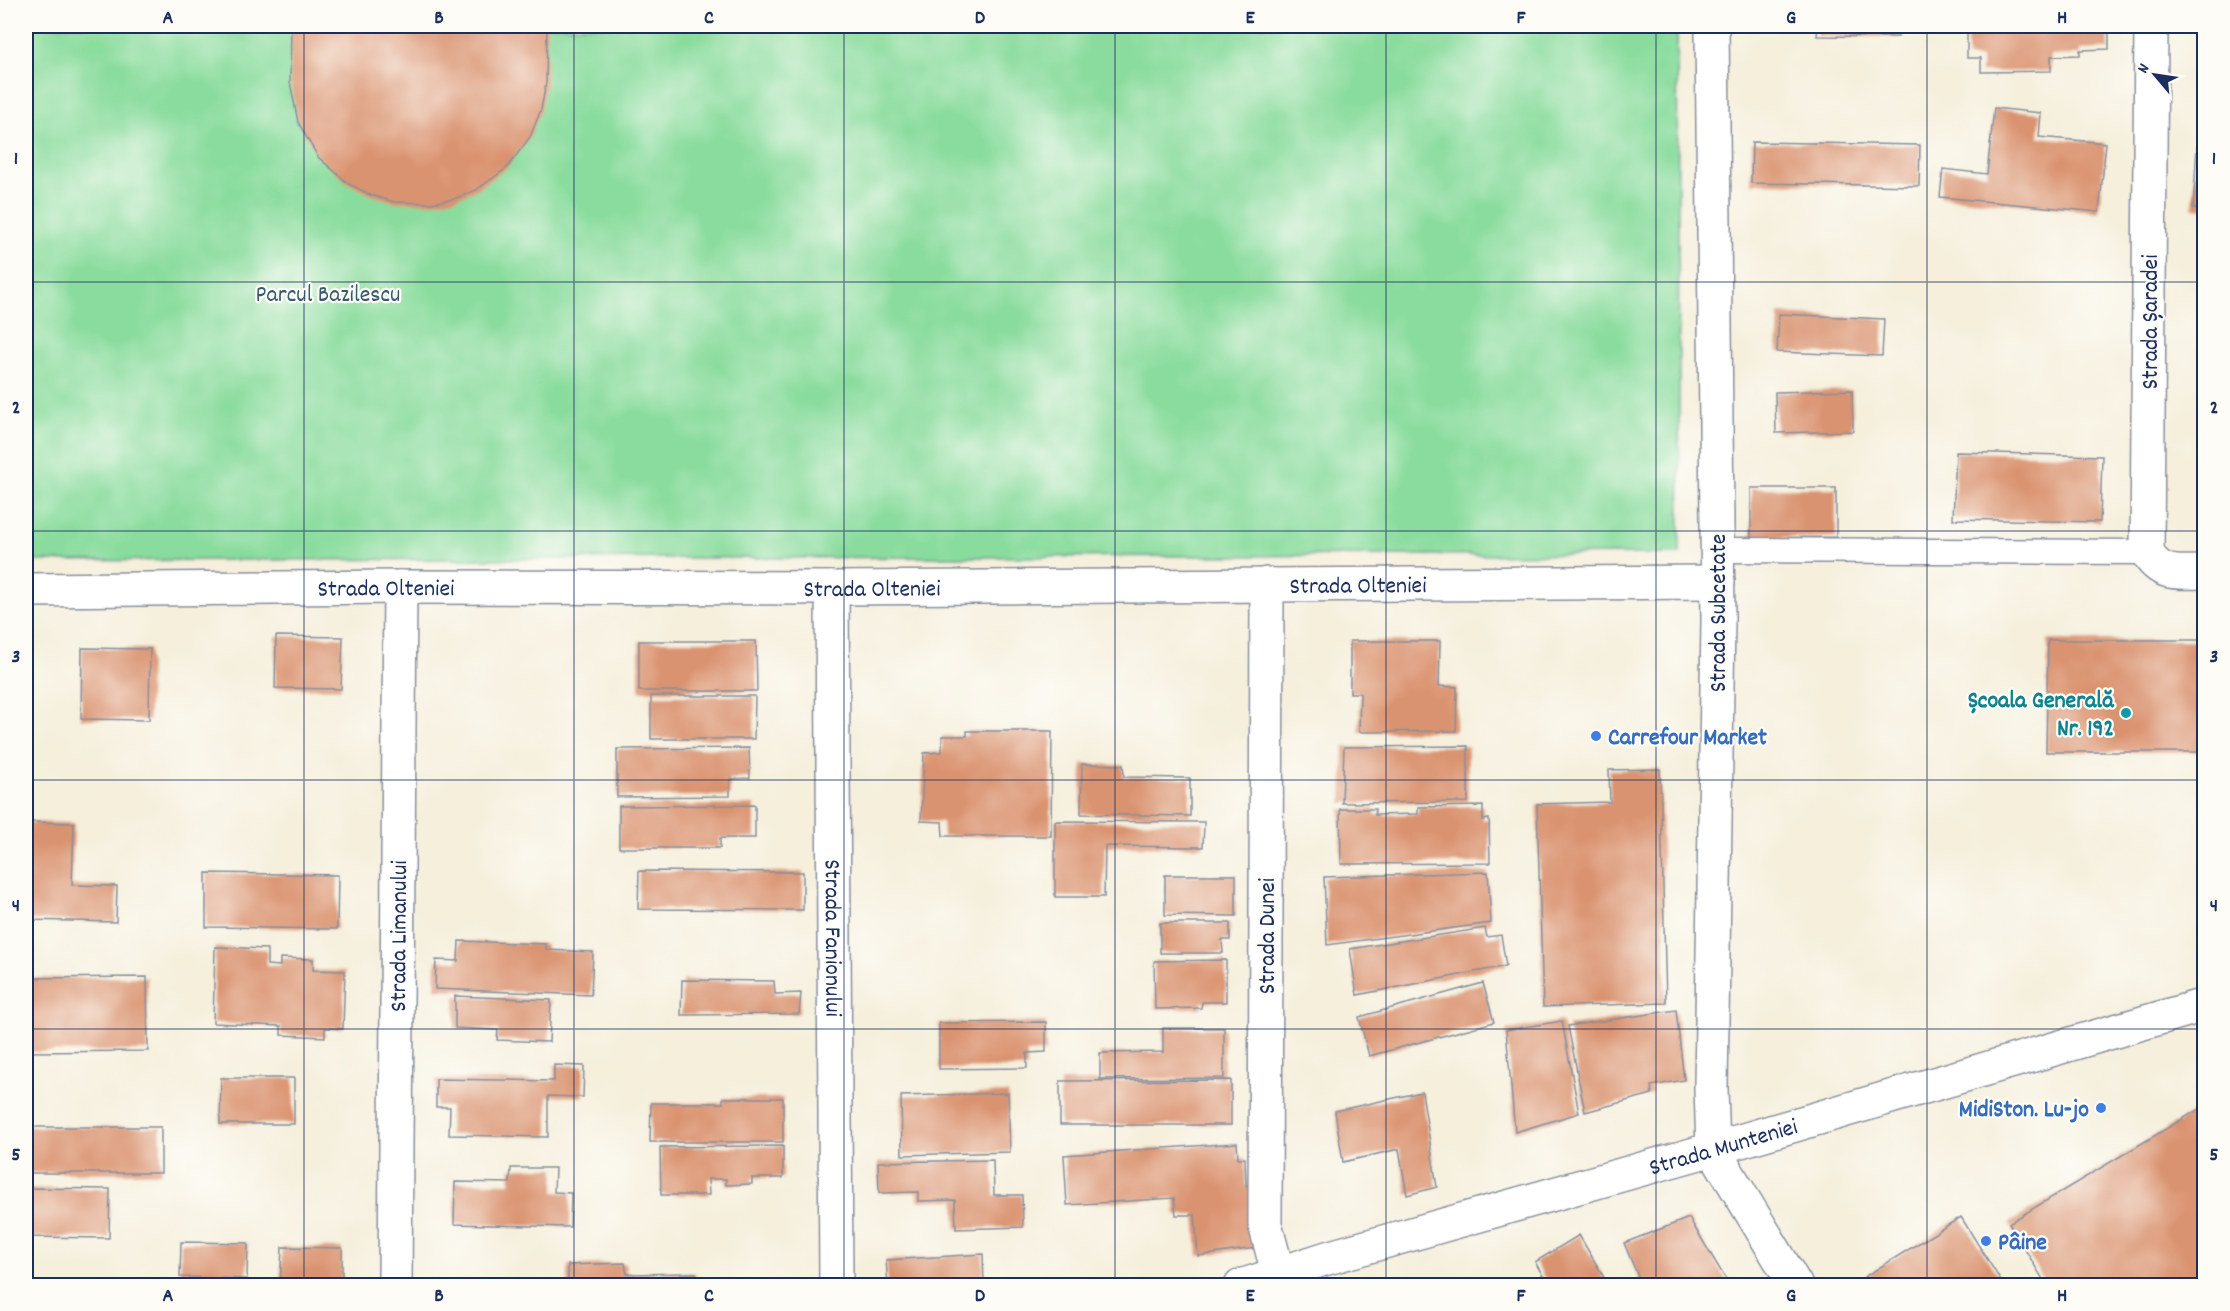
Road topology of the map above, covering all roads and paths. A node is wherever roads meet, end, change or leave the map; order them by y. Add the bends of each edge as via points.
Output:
1 (1712, 26) edge
2 (2151, 26) edge
3 (1718, 550) junction
4 (2147, 552) junction
5 (2205, 572) edge
6 (1718, 582) junction
7 (1267, 584) junction
8 (400, 587) junction
9 (832, 588) junction
10 (26, 590) edge
11 (2205, 1005) edge
12 (1713, 1149) junction
13 (1282, 1279) edge
14 (395, 1286) edge
15 (836, 1286) edge
16 (1241, 1286) edge
17 (1796, 1286) edge

1 - 3 street, Strada Subcetate
2 - 4 street, Strada Șaradei
3 - 4 lane
3 - 6 street, Strada Subcetate
4 - 5 street via 2153,564 2171,572
6 - 7 street, Strada Olteniei
6 - 12 street, Strada Subcetate
7 - 9 street, Strada Olteniei
7 - 13 street, Strada Dunei via 1265,1224
8 - 9 street, Strada Olteniei
8 - 10 street, Strada Olteniei
8 - 14 street, Strada Limanului
9 - 15 street, Strada Fanionului
11 - 12 street, Strada Munteniei
12 - 13 street, Strada Munteniei via 1327,1258
12 - 17 street, Strada Subcetate
13 - 16 street, Strada Munteniei

